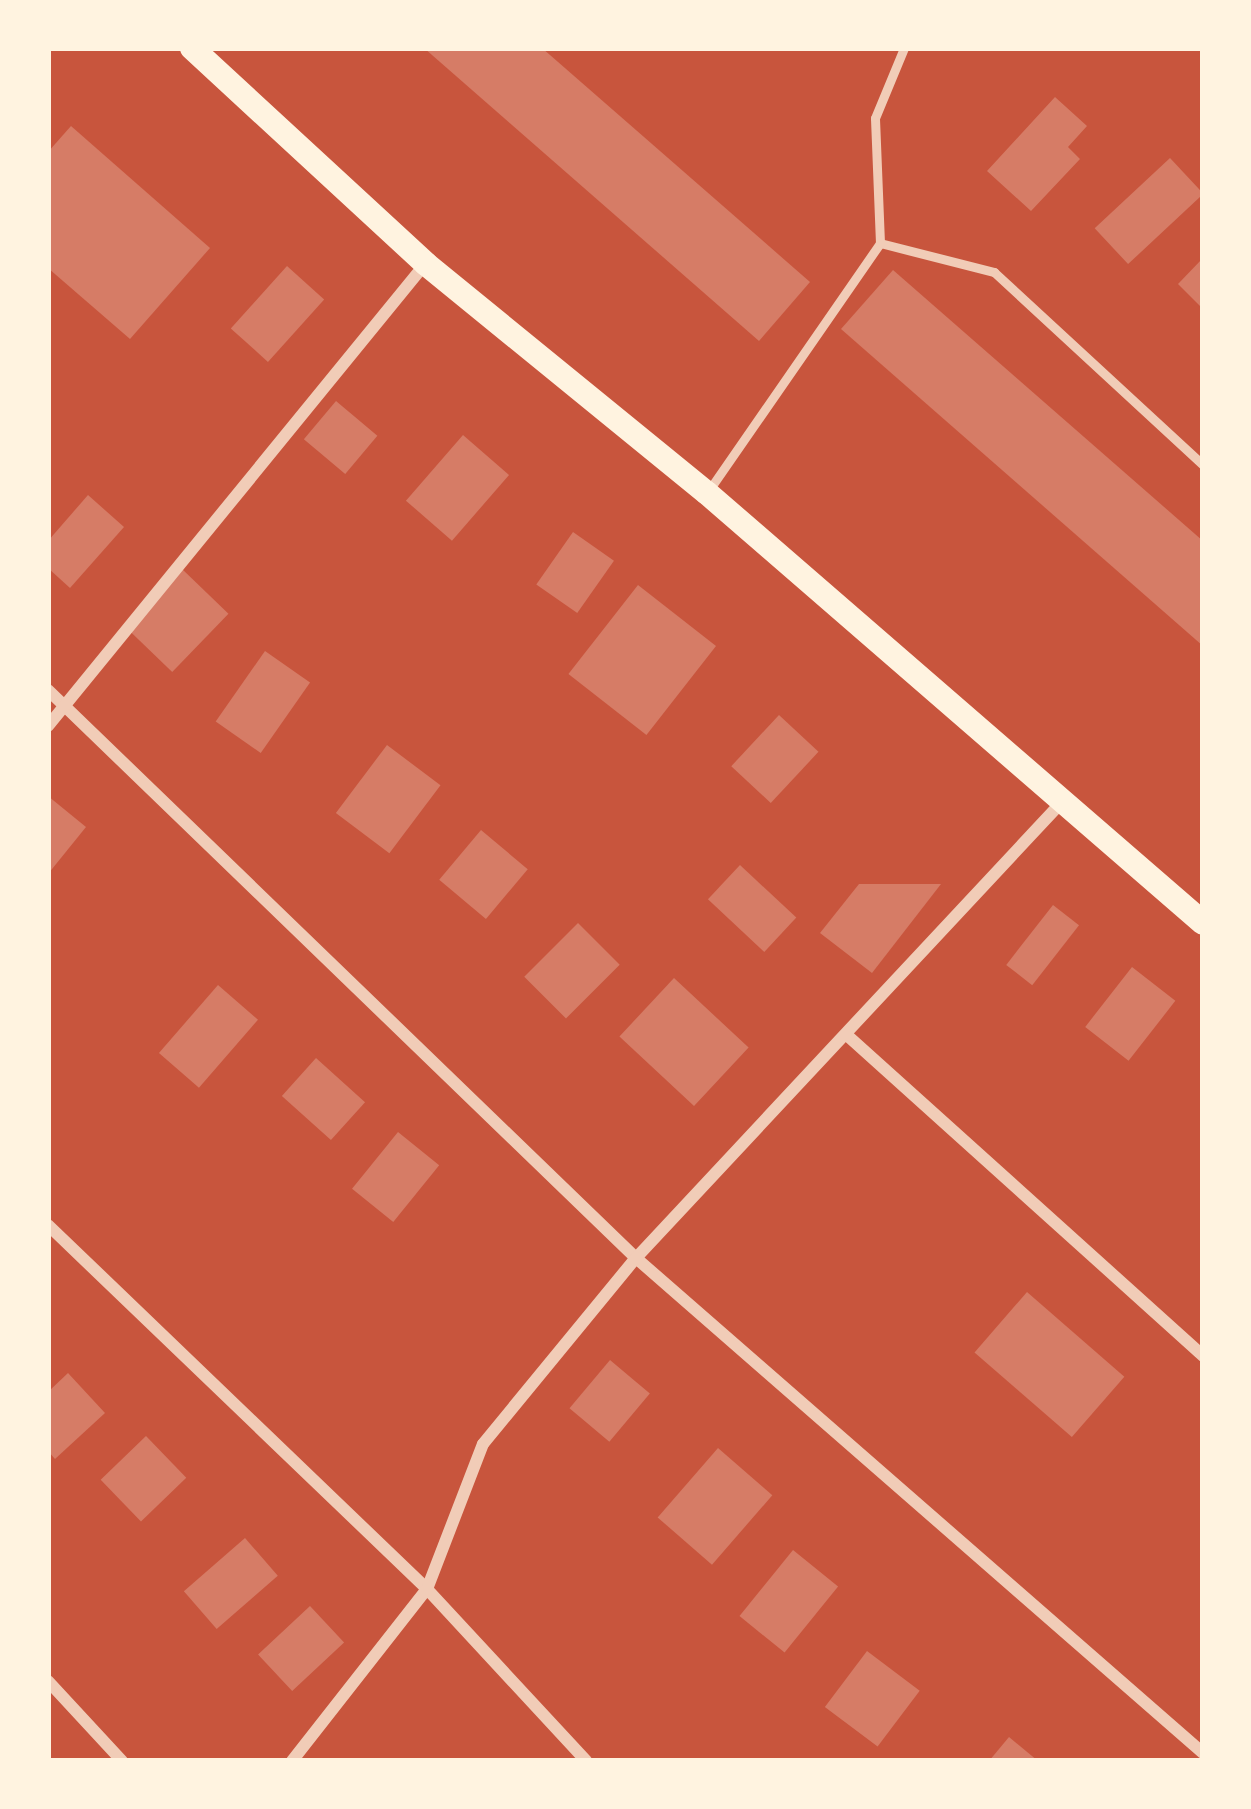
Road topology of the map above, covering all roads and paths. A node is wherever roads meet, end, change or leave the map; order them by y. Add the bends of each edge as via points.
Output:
1 (192, 48) edge
2 (904, 48) edge
3 (880, 243) junction
4 (426, 263) junction
5 (1203, 464) edge
6 (707, 493) junction
7 (48, 690) edge
8 (65, 708) junction
9 (48, 726) edge
10 (1059, 805) junction
11 (1203, 923) edge
12 (849, 1037) junction
13 (48, 1225) edge
14 (636, 1258) junction
15 (1203, 1356) edge
16 (427, 1589) junction
17 (48, 1681) edge
18 (1203, 1753) edge
19 (122, 1761) edge
20 (292, 1761) edge
21 (586, 1761) edge

1 - 4 main road
2 - 3 lane via 875,118
3 - 5 lane via 994,272
3 - 6 lane
4 - 6 main road
4 - 8 street
6 - 10 main road
7 - 8 street
8 - 9 street
8 - 14 street
10 - 11 main road
10 - 12 street
12 - 14 street
12 - 15 street
13 - 16 street
14 - 16 street via 483,1444
14 - 18 street
16 - 20 street
16 - 21 street
17 - 19 street

